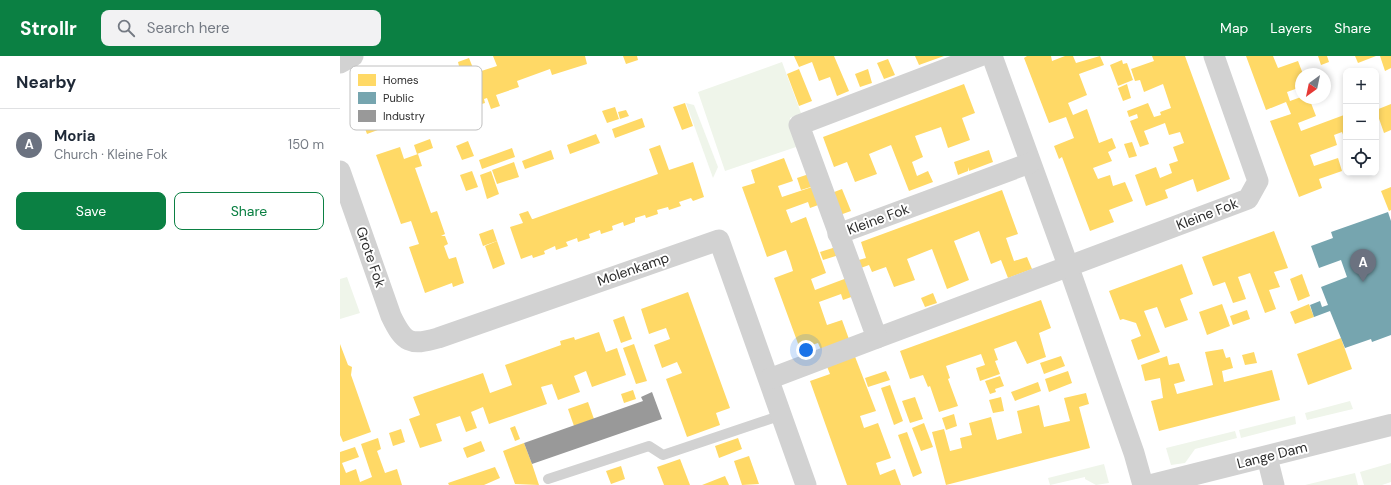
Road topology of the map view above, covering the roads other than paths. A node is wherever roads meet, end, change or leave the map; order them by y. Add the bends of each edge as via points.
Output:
1 (353, 56) edge
2 (980, 56) edge
3 (992, 56) edge
4 (1214, 56) edge
5 (340, 63) edge
6 (1030, 163) junction
7 (340, 171) edge
8 (838, 234) junction
9 (1069, 268) junction
10 (877, 338) junction
11 (408, 340) joint
12 (769, 379) junction
13 (782, 415) junction
14 (1391, 425) edge
15 (1267, 457) junction
16 (548, 479) dead end
17 (806, 485) edge
18 (1143, 485) edge
19 (1152, 485) edge
20 (1274, 485) edge

1 - 5 street
2 - 8 street via 799,125
3 - 6 street
4 - 9 street, Kleine Fok via 1258,181 1248,199
6 - 8 street, Kleine Fok
6 - 9 street
7 - 11 street, Grote Fok via 391,316 398,331
8 - 10 street
9 - 10 street, Kleine Fok
9 - 18 street via 1134,452
10 - 12 street
11 - 12 street, Molenkamp via 416,343 438,338 719,240
12 - 13 street, Molenkamp
13 - 16 lane via 663,456 649,446
13 - 17 street, Molenkamp
14 - 15 street, Lange Dam
15 - 19 street, Lange Dam
15 - 20 street

